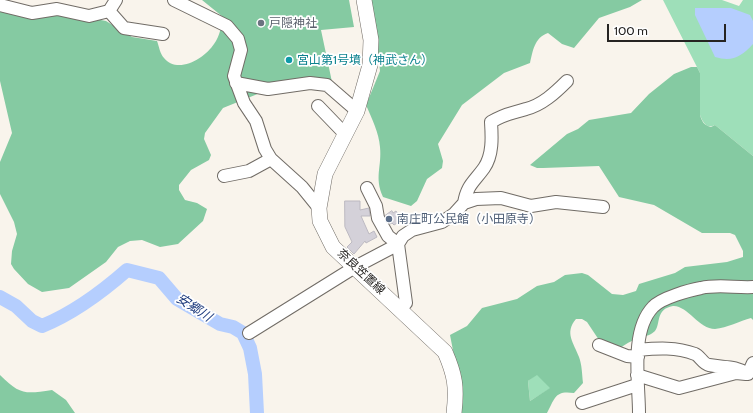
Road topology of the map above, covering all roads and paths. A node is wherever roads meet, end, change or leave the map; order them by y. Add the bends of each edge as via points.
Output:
1 (116, 0) edge
2 (174, 0) edge
3 (188, 0) edge
4 (364, 0) edge
5 (0, 5) edge
6 (195, 10) junction
7 (109, 11) junction
8 (163, 34) dead end
9 (567, 81) dead end
10 (236, 83) junction
11 (318, 106) dead end
12 (357, 111) junction
13 (345, 134) junction
14 (271, 159) junction
15 (224, 176) dead end
16 (366, 188) dead end
17 (464, 203) junction
18 (603, 207) dead end
19 (319, 208) junction
20 (398, 244) junction
21 (355, 267) junction
22 (753, 286) edge
23 (400, 309) junction
24 (249, 333) dead end
25 (599, 345) dead end
26 (638, 354) junction
27 (753, 363) edge
28 (751, 376) edge
29 (637, 380) junction
30 (582, 403) dead end
31 (454, 413) edge
32 (639, 413) edge

1 - 7 street
2 - 6 street
3 - 6 street via 194,5
4 - 12 main road, 奈良笠置線 via 371,40 370,59
5 - 7 street via 32,13 56,9 88,16
6 - 10 street via 227,26 238,39 241,50 234,76
7 - 8 street via 124,28
9 - 17 street via 544,101 526,109 506,113 491,122 492,144 485,167 469,185
10 - 12 street via 268,89 327,84
10 - 14 street
11 - 13 street
12 - 13 main road, 奈良笠置線
13 - 19 main road, 奈良笠置線 via 325,174
14 - 15 street via 250,171
14 - 19 street via 302,186
16 - 20 street via 388,236
17 - 18 street via 486,197 531,206 556,202
17 - 20 street via 442,222 412,230 403,236
19 - 21 main road, 奈良笠置線 via 320,221 333,247
20 - 21 street
20 - 23 street via 406,304
21 - 23 main road, 奈良笠置線
21 - 24 street
22 - 26 street via 702,287 654,306 643,322
23 - 31 main road, 奈良笠置線 via 445,352 454,372
25 - 26 street via 627,356
26 - 28 street via 659,348 677,349 696,354 707,365 738,368
26 - 29 street
27 - 28 street
28 - 29 street via 736,374 679,388 654,379
29 - 30 street
29 - 32 street

